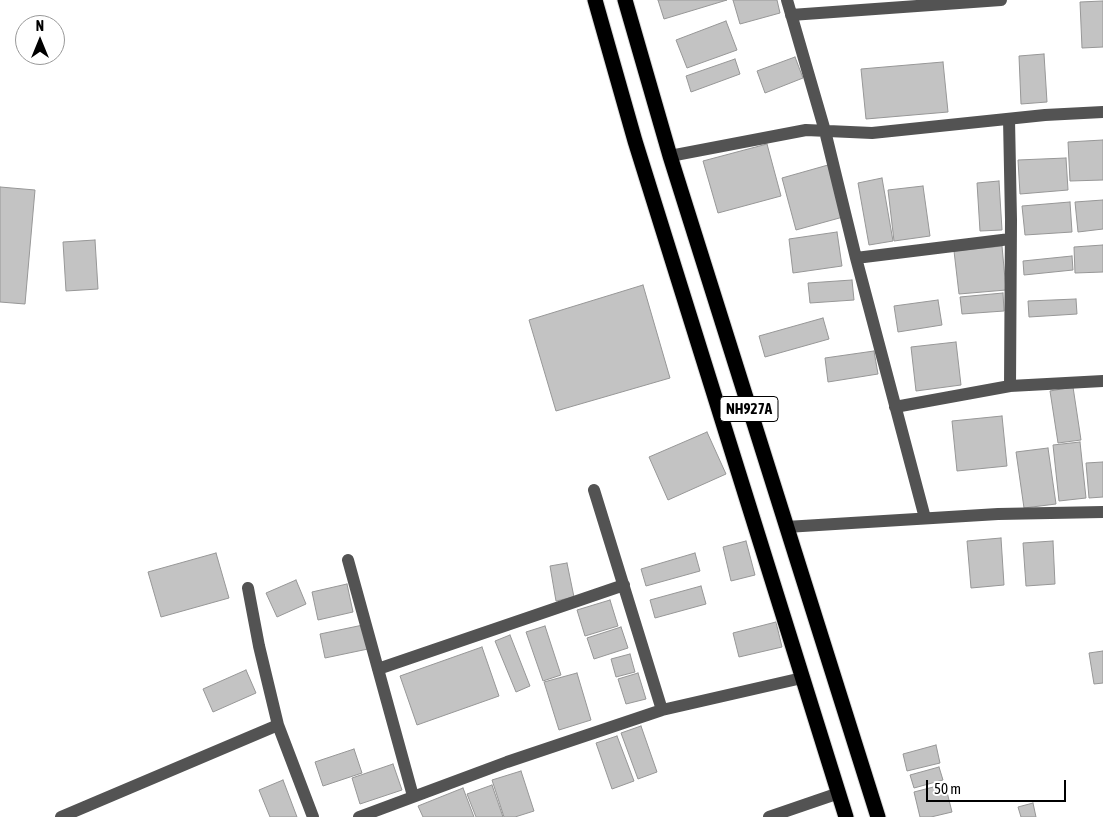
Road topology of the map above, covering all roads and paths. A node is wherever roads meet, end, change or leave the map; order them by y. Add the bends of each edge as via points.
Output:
1 (595, 0) edge
2 (625, 0) edge
3 (787, 0) edge
4 (1001, 0) edge
5 (791, 15) junction
6 (1103, 112) edge
7 (1009, 119) junction
8 (825, 131) junction
9 (670, 156) junction
10 (1010, 239) junction
11 (856, 258) junction
12 (1103, 381) edge
13 (1010, 386) junction
14 (895, 407) junction
15 (594, 490) dead end
16 (1103, 512) edge
17 (925, 518) junction
18 (786, 527) junction
19 (348, 560) dead end
20 (624, 585) junction
21 (248, 588) dead end
22 (378, 669) junction
23 (802, 678) junction
24 (662, 710) junction
25 (278, 725) junction
26 (839, 793) junction
27 (413, 796) junction
28 (61, 817) edge
29 (313, 817) edge
30 (359, 817) edge
31 (769, 817) edge
32 (846, 817) edge
33 (878, 817) edge

1 - 23 highway, NH927A via 635,142
2 - 9 highway, NH927A
3 - 5 street
4 - 5 street
5 - 8 street
6 - 7 street
7 - 8 street via 872,133
7 - 10 street
8 - 9 street via 806,130
8 - 11 street
9 - 18 highway, NH927A
10 - 11 street
10 - 13 street
11 - 14 street
12 - 13 street
13 - 14 street
14 - 17 street
15 - 20 street
16 - 17 street
17 - 18 street
18 - 33 highway, NH927A
19 - 22 street
20 - 22 street
20 - 24 street
21 - 25 street
22 - 27 street
23 - 24 street
23 - 26 highway, NH927A
24 - 27 street
25 - 28 street
25 - 29 street
26 - 31 street
26 - 32 highway, NH927A
27 - 30 street

